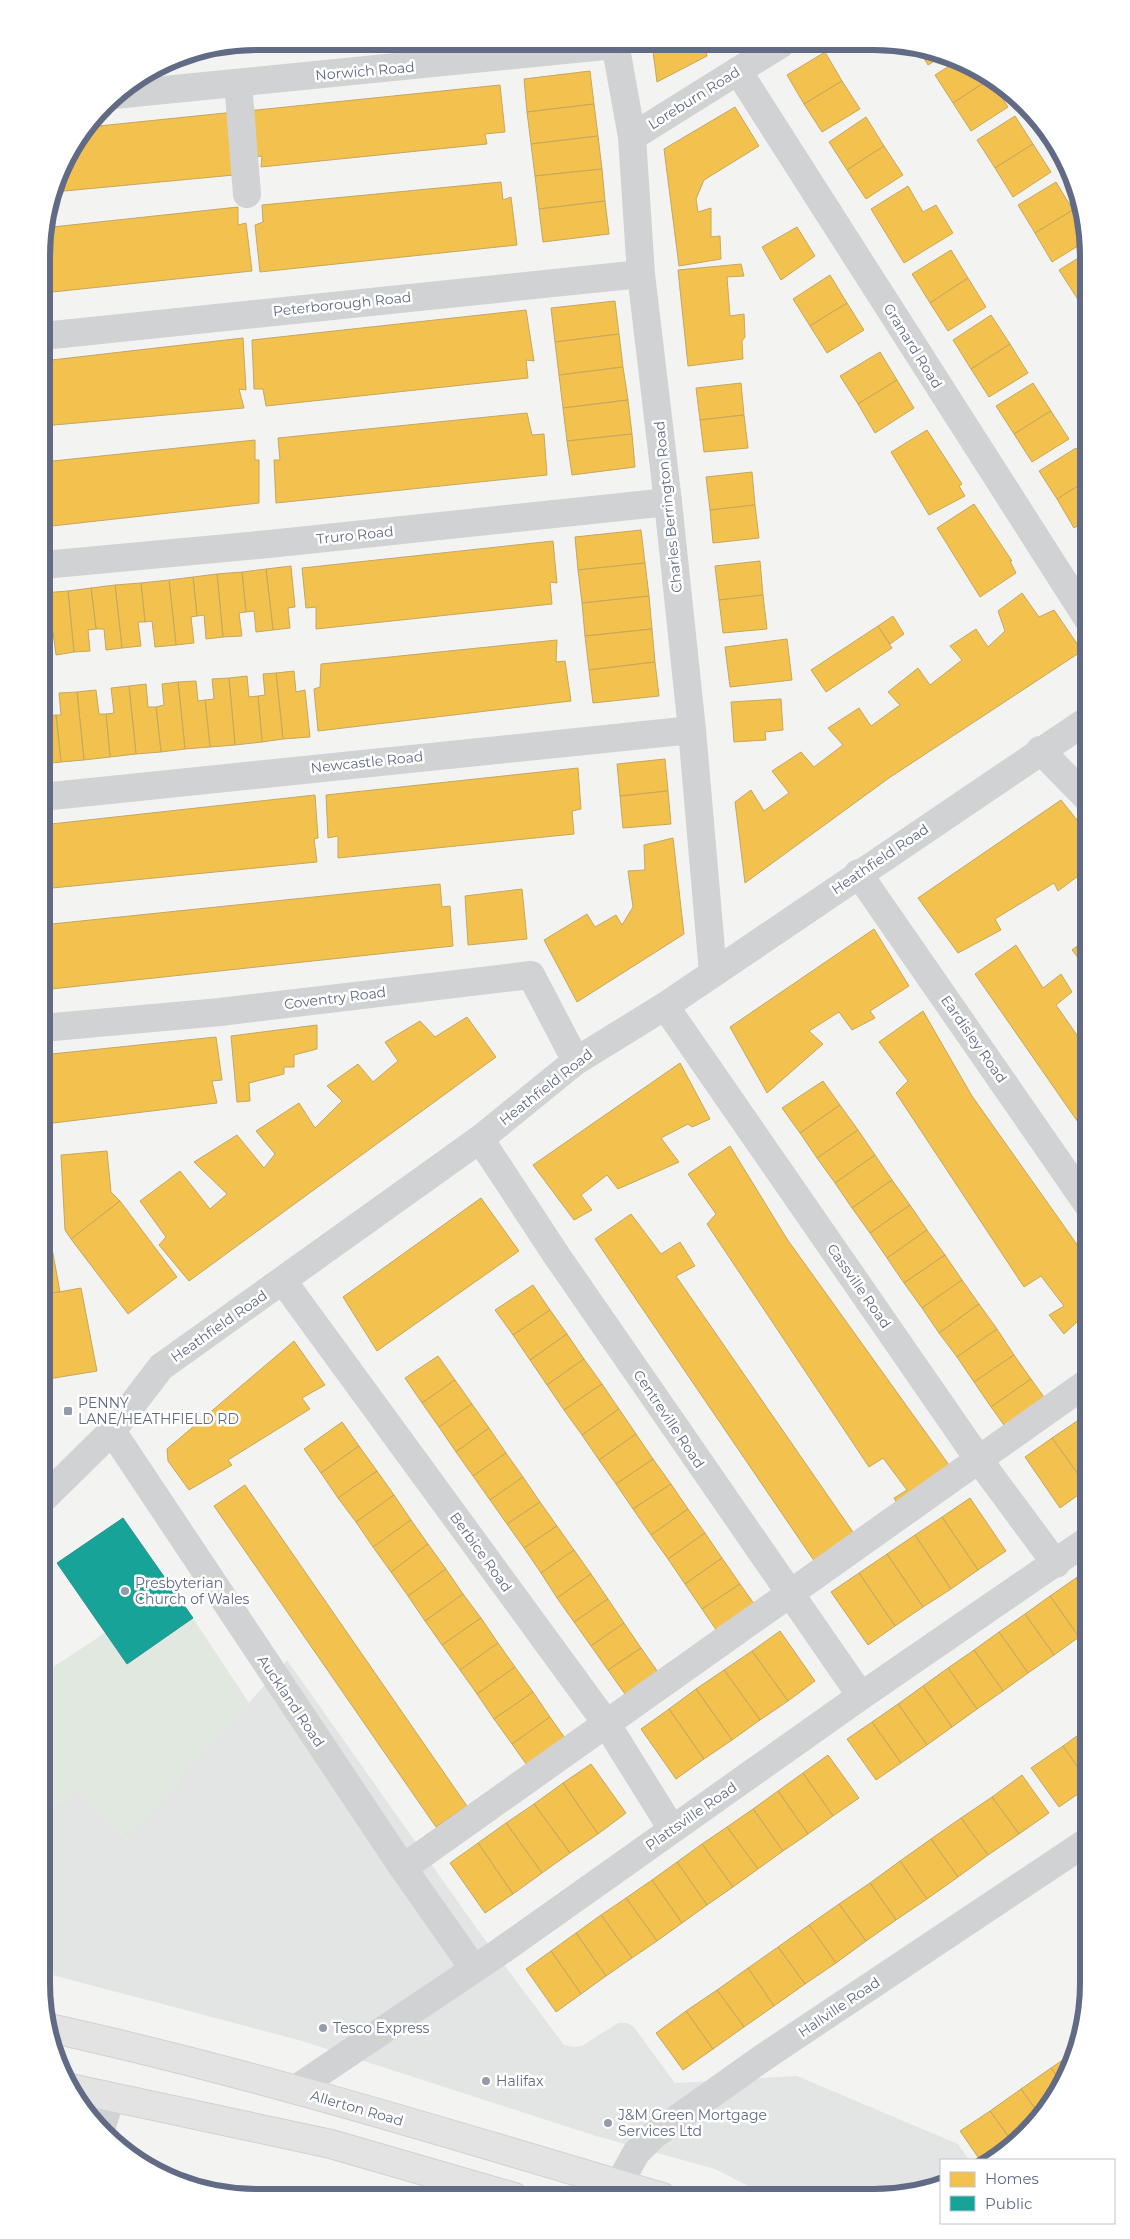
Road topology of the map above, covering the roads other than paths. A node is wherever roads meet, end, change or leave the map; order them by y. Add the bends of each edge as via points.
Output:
1 (557, 50) edge
2 (616, 50) edge
3 (772, 50) edge
4 (738, 71) junction
5 (238, 83) junction
6 (130, 93) edge
7 (632, 136) junction
8 (247, 194) dead end
9 (641, 274) junction
10 (50, 335) edge
11 (668, 502) junction
12 (50, 564) edge
13 (1080, 607) edge
14 (1080, 725) edge
15 (692, 730) junction
16 (1040, 750) junction
17 (1080, 791) edge
18 (50, 796) edge
19 (858, 873) junction
20 (713, 973) junction
21 (665, 1006) junction
22 (50, 1027) edge
23 (576, 1061) junction
24 (480, 1139) junction
25 (1080, 1193) edge
26 (283, 1281) junction
27 (1080, 1388) edge
28 (112, 1431) junction
29 (979, 1460) junction
30 (50, 1492) edge
31 (1080, 1546) edge
32 (1056, 1564) junction
33 (789, 1594) junction
34 (861, 1696) junction
35 (606, 1723) junction
36 (672, 1829) junction
37 (1080, 1846) edge
38 (403, 1868) junction
39 (474, 1968) junction
40 (56, 2030) edge
41 (81, 2090) edge
42 (294, 2090) junction
43 (111, 2097) junction
44 (103, 2122) edge
45 (486, 2189) edge
46 (611, 2189) edge
47 (618, 2189) edge

1 - 5 street, Norwich Road
2 - 7 street, Charles Berrington Road
3 - 4 street, Loreburn Road
4 - 7 street, Loreburn Road
4 - 13 street, Granard Road
5 - 6 street, Norwich Road
5 - 8 street
7 - 9 street, Charles Berrington Road
9 - 10 street, Peterborough Road
9 - 11 street, Charles Berrington Road
11 - 12 street, Truro Road
11 - 15 street, Charles Berrington Road
14 - 16 street, Heathfield Road
15 - 18 street, Newcastle Road
15 - 20 street, Charles Berrington Road
16 - 17 street
16 - 19 street, Heathfield Road
19 - 20 street, Heathfield Road
19 - 25 street, Eardisley Road
20 - 21 street, Heathfield Road
21 - 23 street, Heathfield Road
21 - 29 street, Cassville Road
22 - 23 street, Coventry Road via 220,1012 531,976
23 - 24 street, Heathfield Road
24 - 26 street, Heathfield Road
24 - 33 street, Centreville Road
26 - 28 street, Heathfield Road via 161,1367
26 - 35 street, Berbice Road
27 - 29 street
28 - 30 street, Heathfield Road
28 - 38 street, Auckland Road
29 - 32 street, Cassville Road
29 - 33 street
31 - 32 street, Plattsville Road
32 - 34 street, Plattsville Road
33 - 34 street, Centreville Road
33 - 35 street
34 - 36 street, Plattsville Road
35 - 36 street, Berbice Road
35 - 38 street
36 - 39 street, Plattsville Road
37 - 47 street, Hallville Road via 764,2057 654,2135 636,2153
38 - 39 street, Auckland Road
39 - 42 street, Plattsville Road
40 - 42 highway, Allerton Road
41 - 43 highway
42 - 46 highway, Allerton Road
43 - 44 street
43 - 45 highway via 331,2144

